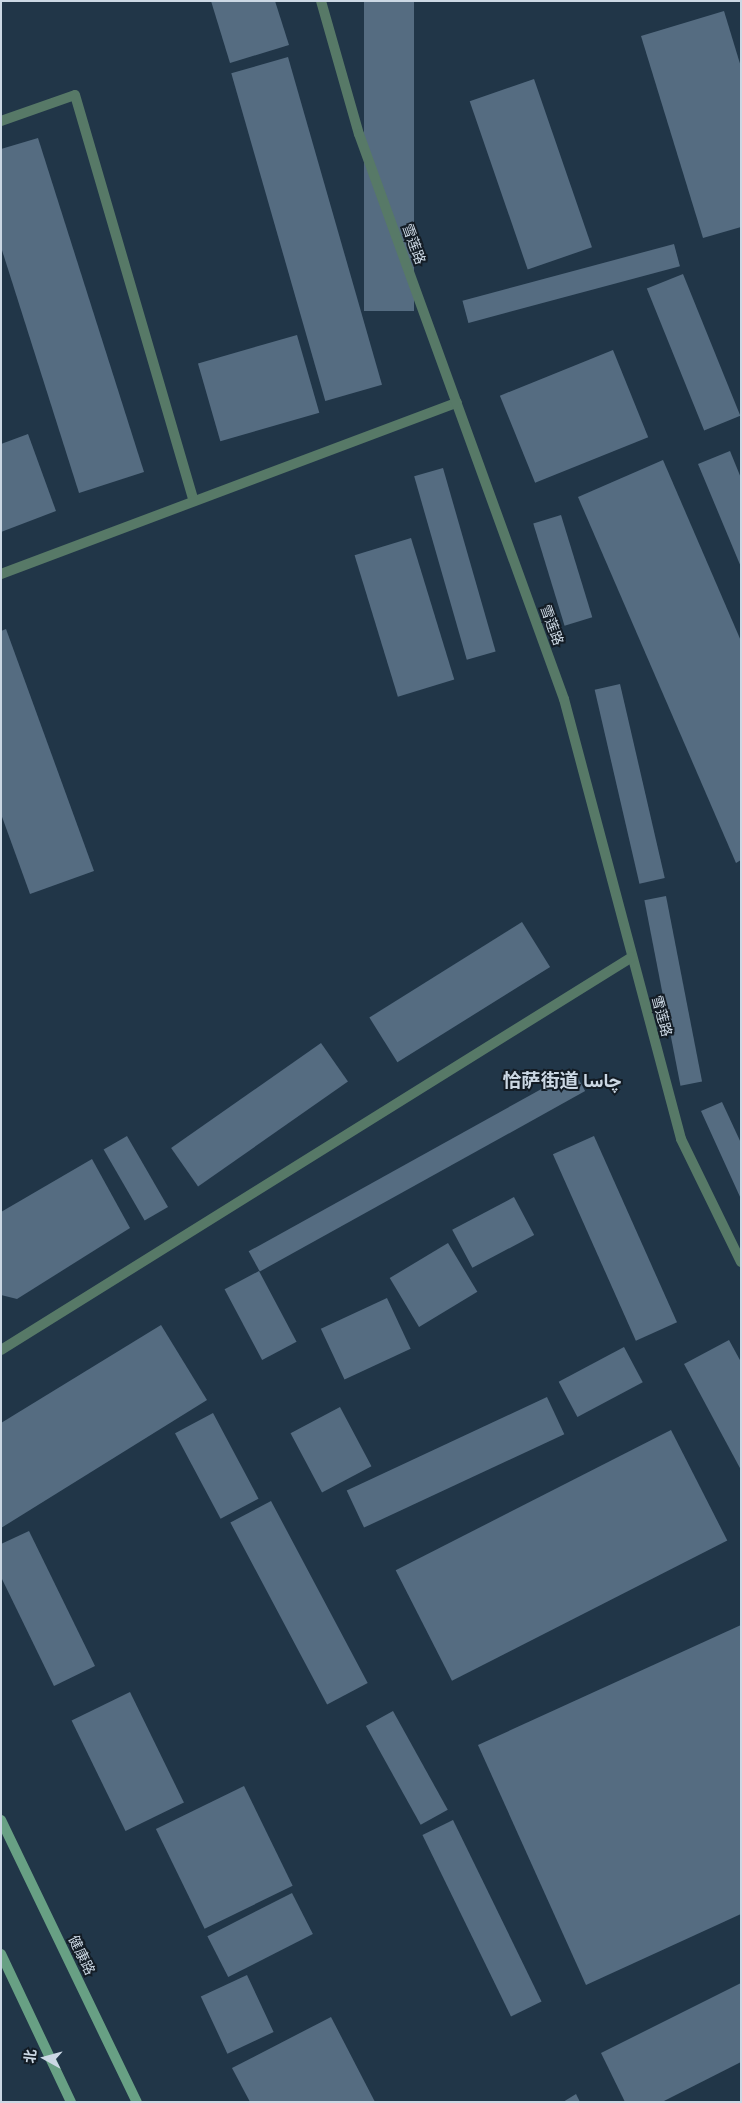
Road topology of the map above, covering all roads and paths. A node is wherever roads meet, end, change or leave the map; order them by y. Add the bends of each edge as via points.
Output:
1 (321, 1) edge
2 (1, 121) edge
3 (457, 403) junction
4 (194, 502) junction
5 (1, 574) edge
6 (632, 957) junction
7 (741, 1262) edge
8 (1, 1350) edge
9 (1, 1820) edge
10 (1, 1954) edge
11 (71, 2102) edge
12 (137, 2102) edge

1 - 3 street, 雪莲路 via 359,134
2 - 4 street via 75,94
3 - 4 street
3 - 6 street, 雪莲路 via 564,699
4 - 5 street
6 - 7 street, 雪莲路 via 681,1139
6 - 8 street
9 - 12 main road, 健康路
10 - 11 main road

